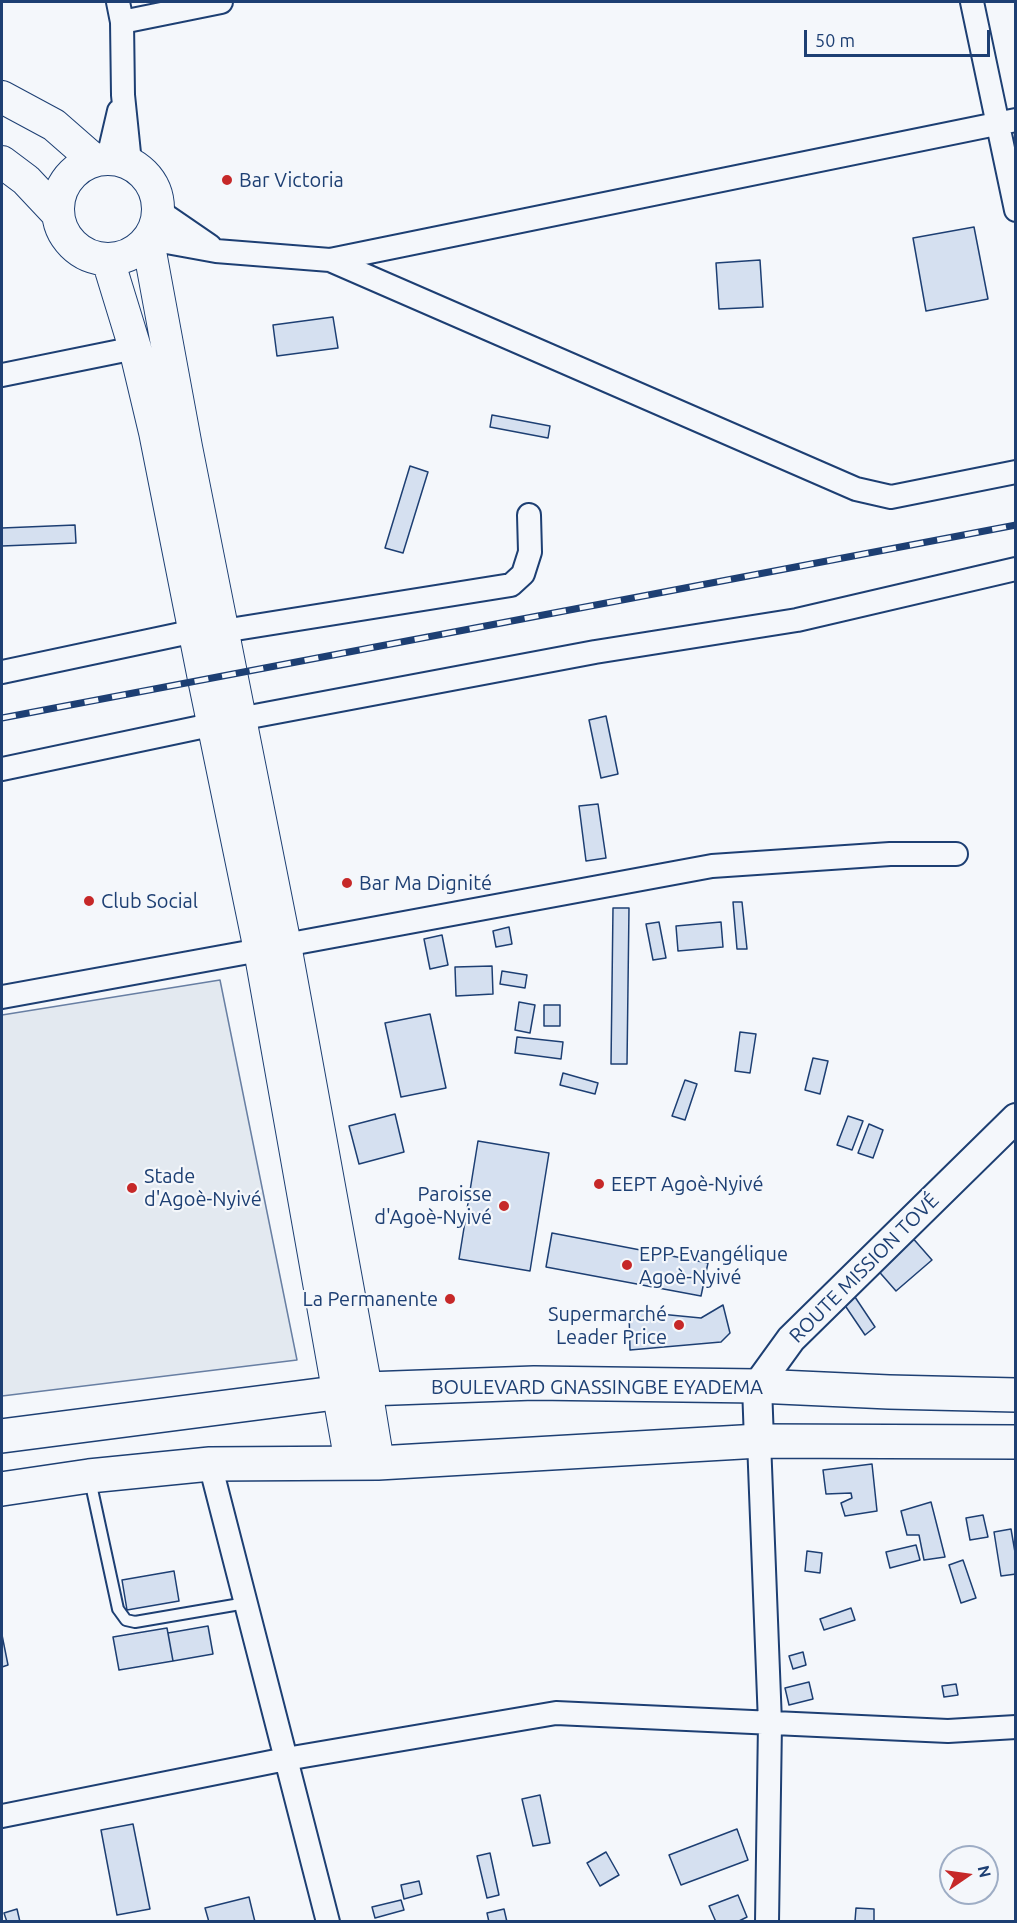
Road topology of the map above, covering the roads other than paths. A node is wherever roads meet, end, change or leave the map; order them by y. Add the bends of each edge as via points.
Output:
1 (221, 2) edge
2 (972, 2) edge
3 (120, 12) edge
4 (2, 97) edge
5 (1007, 122) edge
6 (110, 160) junction
7 (2, 162) edge
8 (1016, 210) edge
9 (57, 213) junction
10 (152, 230) junction
11 (108, 260) junction
12 (330, 260) junction
13 (135, 348) junction
14 (2, 375) edge
15 (1016, 472) edge
16 (529, 515) dead end
17 (1016, 569) edge
18 (209, 631) junction
19 (2, 672) edge
20 (227, 722) junction
21 (2, 769) edge
22 (956, 854) dead end
23 (273, 948) junction
24 (2, 996) edge
25 (1016, 1118) edge
26 (757, 1386) junction
27 (352, 1391) junction
28 (1016, 1395) edge
29 (2, 1436) edge
30 (759, 1441) junction
31 (1016, 1442) edge
32 (364, 1463) junction
33 (210, 1464) junction
34 (89, 1476) junction
35 (2, 1489) edge
36 (246, 1603) junction
37 (770, 1723) junction
38 (1016, 1727) edge
39 (286, 1759) junction
40 (2, 1816) edge
41 (328, 1922) edge
42 (767, 1922) edge

1 - 3 street
2 - 5 street
3 - 6 street via 123,95
4 - 6 main road
5 - 8 street
5 - 12 street
6 - 9 main road via 80,166 62,186
6 - 10 main road via 146,175 156,192
7 - 9 main road via 26,180
9 - 11 main road via 65,237 84,254
10 - 11 main road via 130,255
10 - 12 street via 216,251
10 - 18 main road via 186,447
11 - 13 main road
12 - 15 street via 856,489 891,497
13 - 14 street
13 - 18 main road
16 - 18 street via 530,552 523,574 511,585
17 - 20 street via 797,620 595,652
18 - 19 street
18 - 20 main road
20 - 21 street
20 - 23 main road
22 - 23 street via 890,854 712,866
23 - 24 street
23 - 27 main road
25 - 26 street, ROUTE MISSION TOVÉ via 791,1339
26 - 27 highway, BOULEVARD GNASSINGBE EYADEMA via 534,1383
26 - 28 highway, BOULEVARD GNASSINGBE EYADEMA
26 - 30 street
27 - 29 highway, BOULEVARD GNASSINGBE EYADEMA
27 - 32 main road
30 - 31 highway
30 - 32 highway
30 - 37 street
32 - 33 highway
33 - 34 highway
33 - 36 street
34 - 35 highway
34 - 36 lane via 118,1609 126,1620 135,1623
36 - 39 street
37 - 38 street via 948,1731
37 - 39 street via 556,1713
37 - 42 street
39 - 40 street
39 - 41 street

